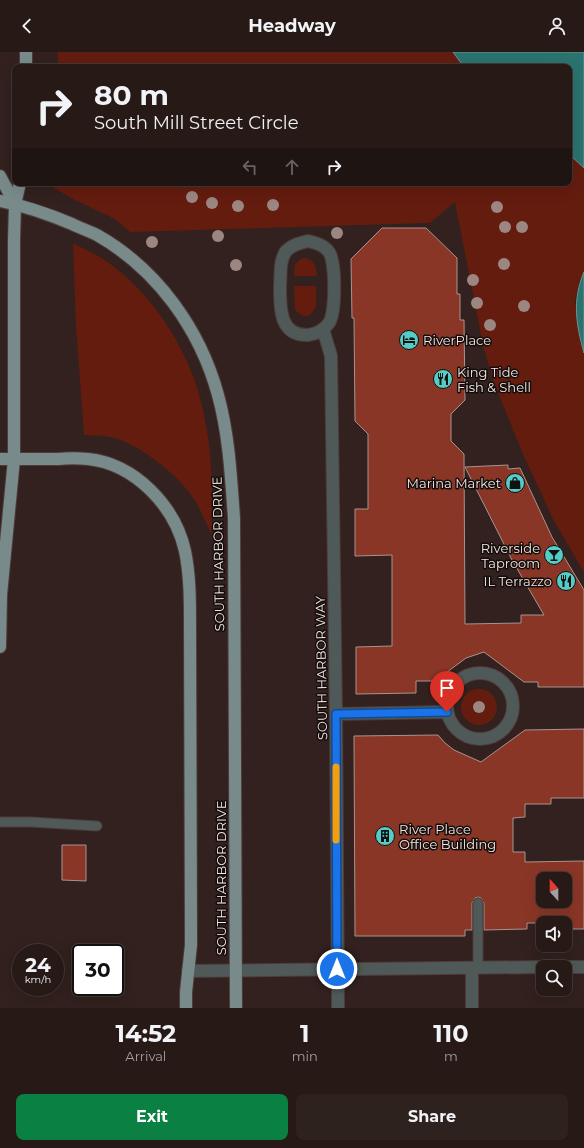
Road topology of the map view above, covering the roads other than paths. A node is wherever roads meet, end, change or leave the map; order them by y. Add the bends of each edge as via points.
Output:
1 (26, 52) edge
2 (26, 64) edge
3 (0, 176) edge
4 (19, 186) edge
5 (0, 201) edge
6 (15, 204) junction
7 (323, 329) junction
8 (0, 459) edge
9 (14, 459) junction
10 (0, 647) edge
11 (447, 712) junction
12 (336, 714) junction
13 (0, 822) edge
14 (97, 826) dead end
15 (478, 903) dead end
16 (536, 967) edge
17 (572, 967) edge
18 (584, 967) edge
19 (475, 968) junction
20 (337, 969) junction
21 (188, 970) junction
22 (236, 970) junction
23 (186, 1008) edge
24 (236, 1008) edge
25 (338, 1008) edge
26 (472, 1008) edge

1 - 2 main road
3 - 6 main road
4 - 6 main road
5 - 6 main road, SOUTH HARBOR DRIVE
6 - 9 main road
6 - 22 main road, SOUTH HARBOR DRIVE via 40,211 96,234 146,272 168,296 191,329 218,394 230,465 234,518
7 - 7 street via 332,315 333,260 323,246 308,241 300,242 292,246 282,259 281,316 291,329 299,333 307,335
7 - 12 street, SOUTH HARBOR WAY via 331,356
8 - 9 main road
9 - 10 main road via 1,595
9 - 21 main road via 88,459 109,463 133,475 160,500 180,534 188,574 190,624 191,945
11 - 11 street via 450,722 466,737 477,740 491,738 502,731 511,720 511,693 504,683 492,675 468,675 458,681 451,690 447,700
11 - 12 street
12 - 20 street, SOUTH HARBOR WAY
13 - 14 lane
15 - 19 lane
16 - 19 street
17 - 18 street
19 - 20 street
19 - 26 street
20 - 22 street
20 - 25 street, SOUTH HARBOR WAY
21 - 22 street
21 - 23 main road
22 - 24 main road, SOUTH HARBOR DRIVE

